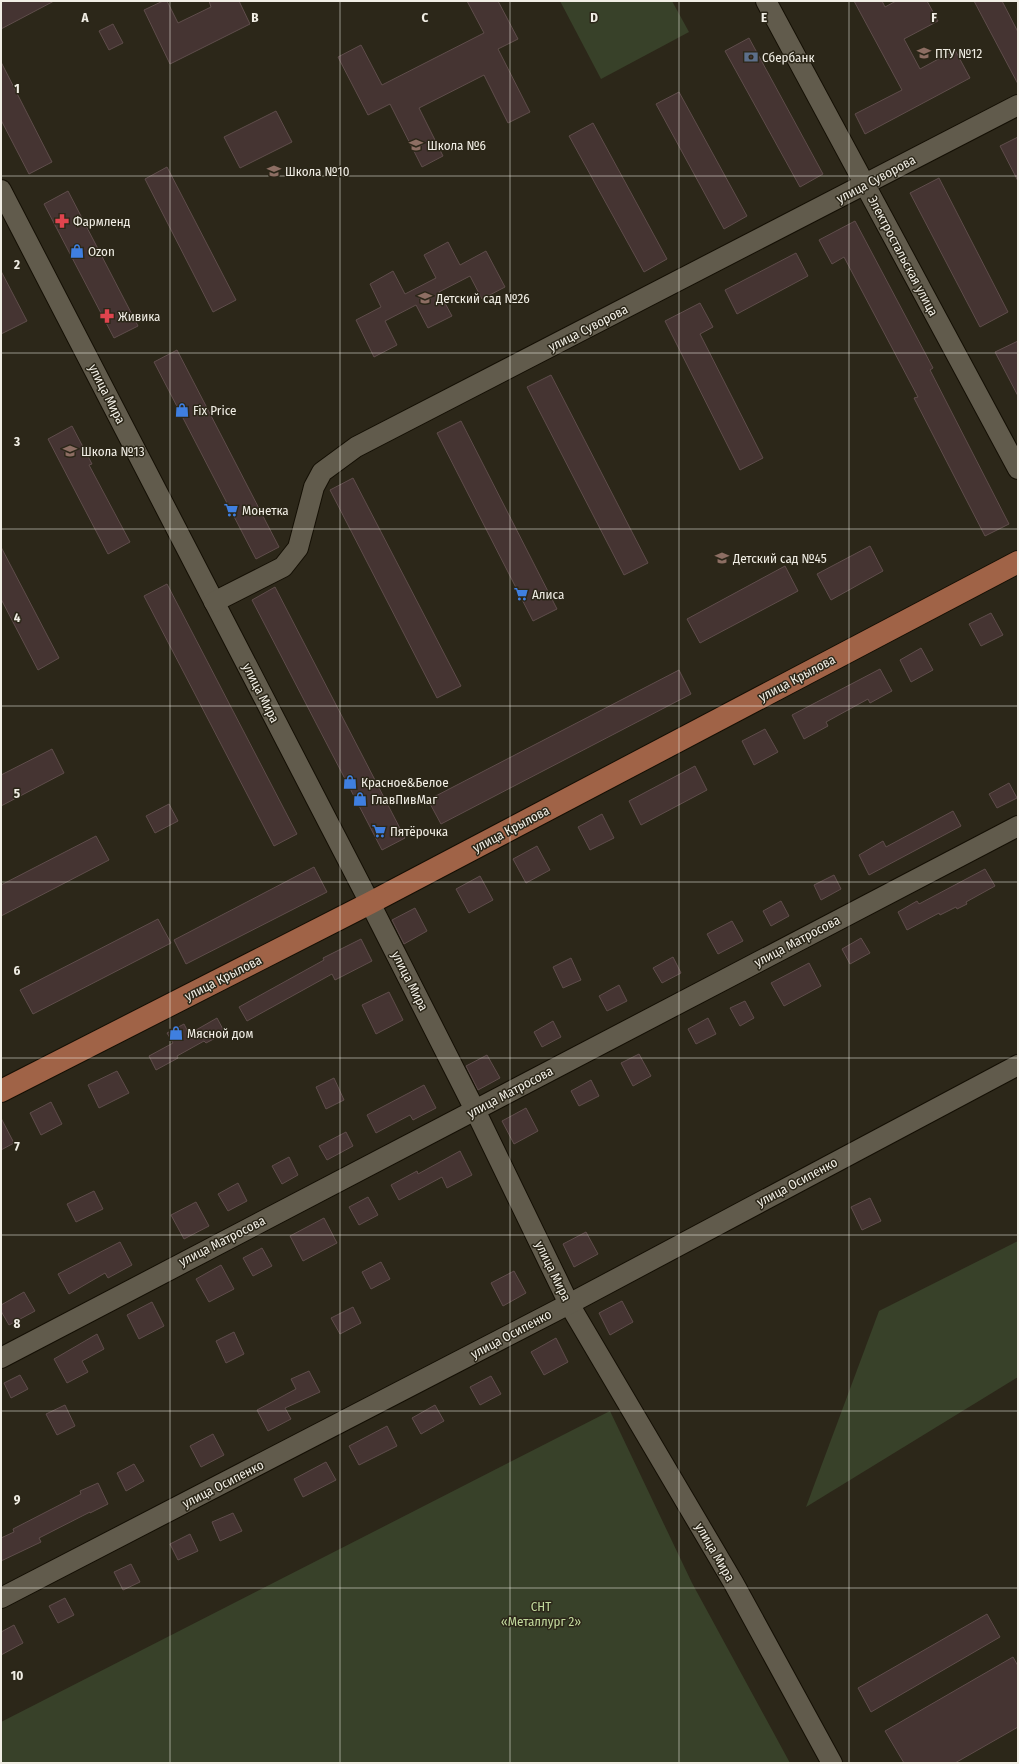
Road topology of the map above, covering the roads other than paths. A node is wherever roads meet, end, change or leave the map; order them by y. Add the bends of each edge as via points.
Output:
1 (766, 1) edge
2 (1018, 105) edge
3 (865, 185) junction
4 (1, 190) edge
5 (1018, 470) edge
6 (1018, 562) edge
7 (214, 602) junction
8 (1018, 826) edge
9 (370, 903) junction
10 (1018, 1065) edge
11 (1, 1091) edge
12 (475, 1110) junction
13 (569, 1304) junction
14 (1, 1358) edge
15 (1, 1598) edge
16 (832, 1763) edge

1 - 3 street, Электростальская улица
2 - 3 street, улица Суворова
3 - 5 street, Электростальская улица
3 - 7 street, улица Суворова via 356,447 322,472 314,487 298,548 283,567
4 - 7 street, улица Мира
6 - 9 main road, улица Крылова
7 - 9 street, улица Мира
8 - 12 street, улица Матросова
9 - 11 main road, улица Крылова
9 - 12 street, улица Мира
10 - 13 street, улица Осипенко
12 - 13 street, улица Мира
12 - 14 street, улица Матросова
13 - 15 street, улица Осипенко
13 - 16 street, улица Мира via 732,1582

